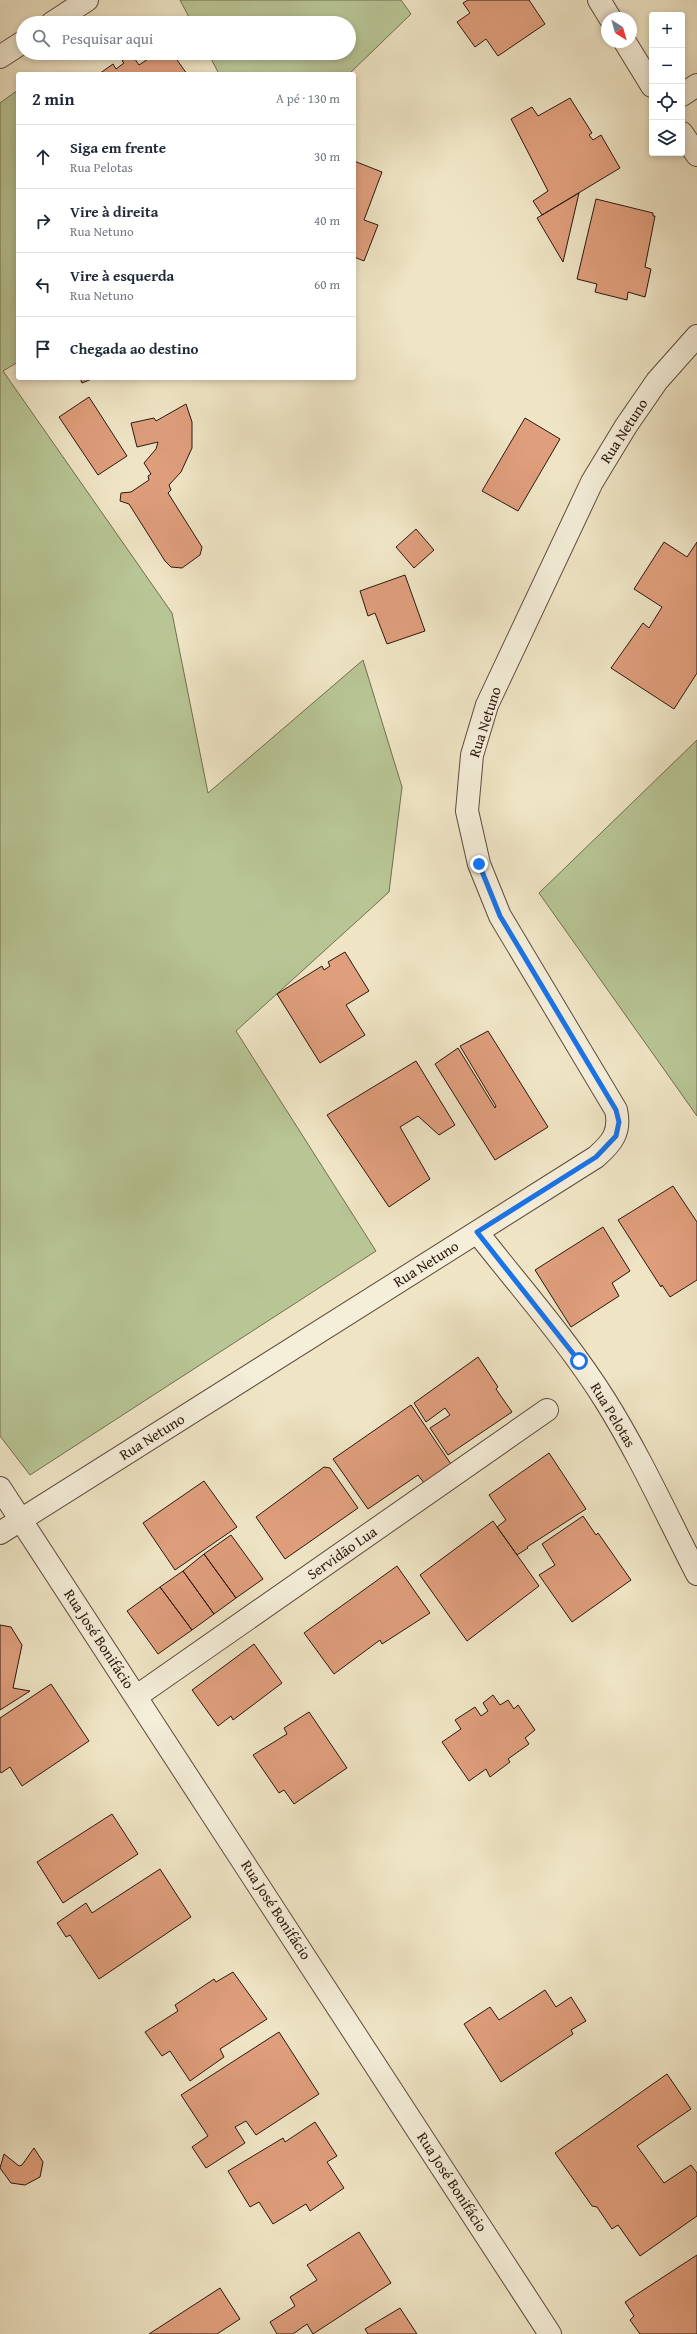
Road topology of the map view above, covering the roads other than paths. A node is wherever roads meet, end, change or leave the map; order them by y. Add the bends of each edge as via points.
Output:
1 (87, 0) edge
2 (599, 0) edge
3 (606, 12) edge
4 (63, 16) edge
5 (16, 47) edge
6 (629, 48) edge
7 (0, 57) edge
8 (651, 84) edge
9 (697, 85) edge
10 (685, 93) edge
11 (685, 137) edge
12 (697, 155) edge
13 (697, 336) edge
14 (477, 1232) junction
15 (547, 1410) dead end
16 (0, 1488) edge
17 (21, 1520) junction
18 (0, 1533) edge
19 (697, 1574) edge
20 (137, 1696) junction
21 (550, 2334) edge

1 - 4 street
2 - 3 street
5 - 7 street
6 - 8 street
9 - 10 street
11 - 12 street
13 - 14 street, Rua Netuno via 657,381 592,482 487,705 472,755 467,811 479,864 500,916 616,1110 619,1122 616,1136 596,1157
14 - 17 street, Rua Netuno
14 - 19 street, Rua Pelotas via 579,1361 605,1400 624,1430
15 - 20 street, Servidão Lua
16 - 17 street, Rua José Bonifácio
17 - 18 street, Rua Netuno
17 - 20 street, Rua José Bonifácio
20 - 21 street, Rua José Bonifácio

